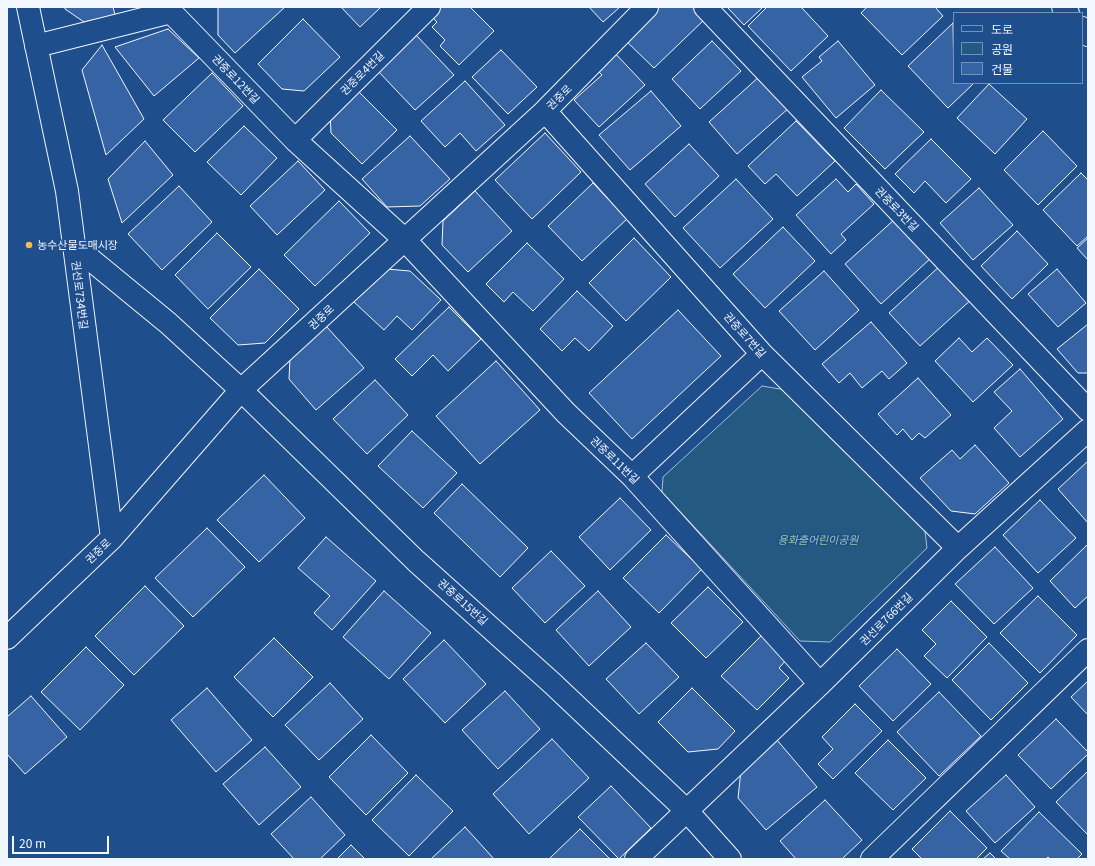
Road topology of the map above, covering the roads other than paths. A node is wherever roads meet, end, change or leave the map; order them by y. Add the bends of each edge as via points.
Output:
1 (28, 7) edge
2 (429, 7) edge
3 (647, 7) edge
4 (705, 7) edge
5 (174, 10) edge
6 (36, 46) junction
7 (545, 111) junction
8 (295, 140) junction
9 (404, 240) junction
10 (74, 245) junction
11 (762, 354) junction
12 (241, 390) junction
13 (1088, 410) edge
14 (1088, 430) edge
15 (632, 476) junction
16 (112, 538) junction
17 (958, 548) junction
18 (7, 638) edge
19 (1088, 650) edge
20 (820, 684) junction
21 (687, 812) junction
22 (636, 859) edge
23 (730, 859) edge
24 (872, 859) edge

1 - 6 street, 권선로734번길
2 - 8 street, 권중로4번길
3 - 7 street, 권중로
4 - 13 street, 권중로3번길
5 - 6 street, 권중로12번길
5 - 8 street, 권중로12번길
6 - 10 street, 권선로734번길 via 67,191
7 - 9 street, 권중로
7 - 11 street, 권중로7번길
8 - 9 street, 권중로12번길
9 - 12 street, 권중로
9 - 15 street, 권중로11번길 via 566,413
10 - 12 street, 권중로15번길 via 168,323
10 - 16 street, 권선로734번길
11 - 15 street
11 - 17 street, 권중로7번길
12 - 16 street, 권중로
12 - 21 street, 권중로15번길 via 416,561 553,684
14 - 17 street, 권선로766번길
15 - 20 street, 권중로11번길
16 - 18 street, 권중로
17 - 20 street, 권선로766번길
19 - 24 street
20 - 21 street, 권선로766번길
21 - 22 street, 권선로766번길
21 - 23 street, 권중로15번길

